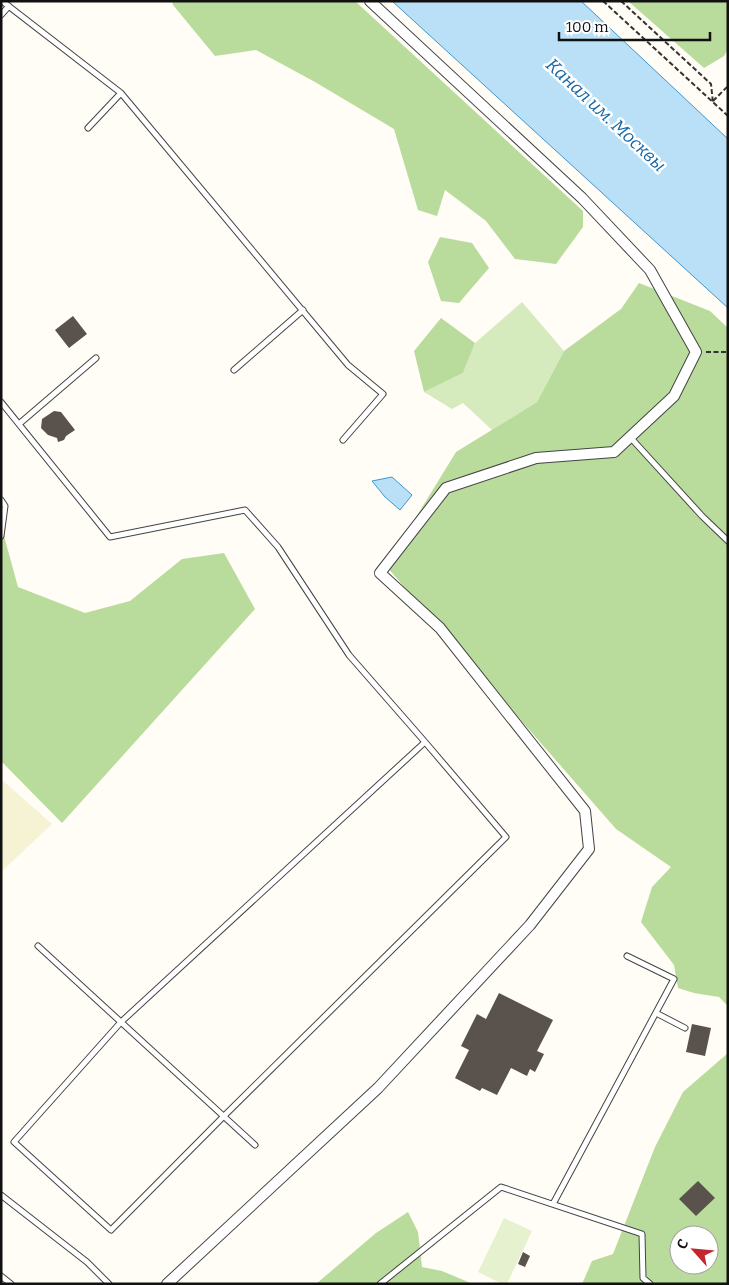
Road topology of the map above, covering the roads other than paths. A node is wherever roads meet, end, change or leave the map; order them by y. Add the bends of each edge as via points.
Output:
1 (2, 1) edge
2 (370, 1) edge
3 (9, 6) junction
4 (1, 15) edge
5 (121, 92) junction
6 (88, 128) dead end
7 (303, 310) junction
8 (96, 358) dead end
9 (234, 370) dead end
10 (1, 402) edge
11 (19, 424) junction
12 (630, 437) junction
13 (342, 440) dead end
14 (1, 500) edge
15 (1, 536) edge
16 (728, 541) edge
17 (425, 742) junction
18 (38, 946) dead end
19 (627, 956) dead end
20 (656, 1013) junction
21 (121, 1022) junction
22 (684, 1028) dead end
23 (223, 1117) junction
24 (255, 1145) dead end
25 (1, 1195) edge
26 (553, 1204) junction
27 (1, 1276) edge
28 (11, 1284) edge
29 (109, 1284) edge
30 (167, 1284) edge
31 (380, 1284) edge
32 (650, 1284) edge

1 - 3 lane
2 - 12 street via 582,198 650,270 696,352 674,396
3 - 4 lane
3 - 5 lane
5 - 6 lane
5 - 7 lane
7 - 9 lane
7 - 13 lane via 348,365 382,394
8 - 11 lane
10 - 11 lane
11 - 17 lane via 110,537 245,510 278,547 349,656
12 - 16 lane
12 - 30 street via 614,452 536,458 446,488 380,573 440,628 585,811 589,849 530,925 378,1088
14 - 15 lane via 5,506
17 - 21 lane
17 - 23 lane via 506,837
18 - 21 lane
19 - 20 lane via 674,979
20 - 22 lane
20 - 26 lane
21 - 23 lane
21 - 23 lane via 14,1142 111,1230
23 - 24 lane
25 - 29 lane via 87,1262
26 - 31 lane via 500,1187
26 - 32 lane via 642,1234 643,1278
27 - 28 lane

